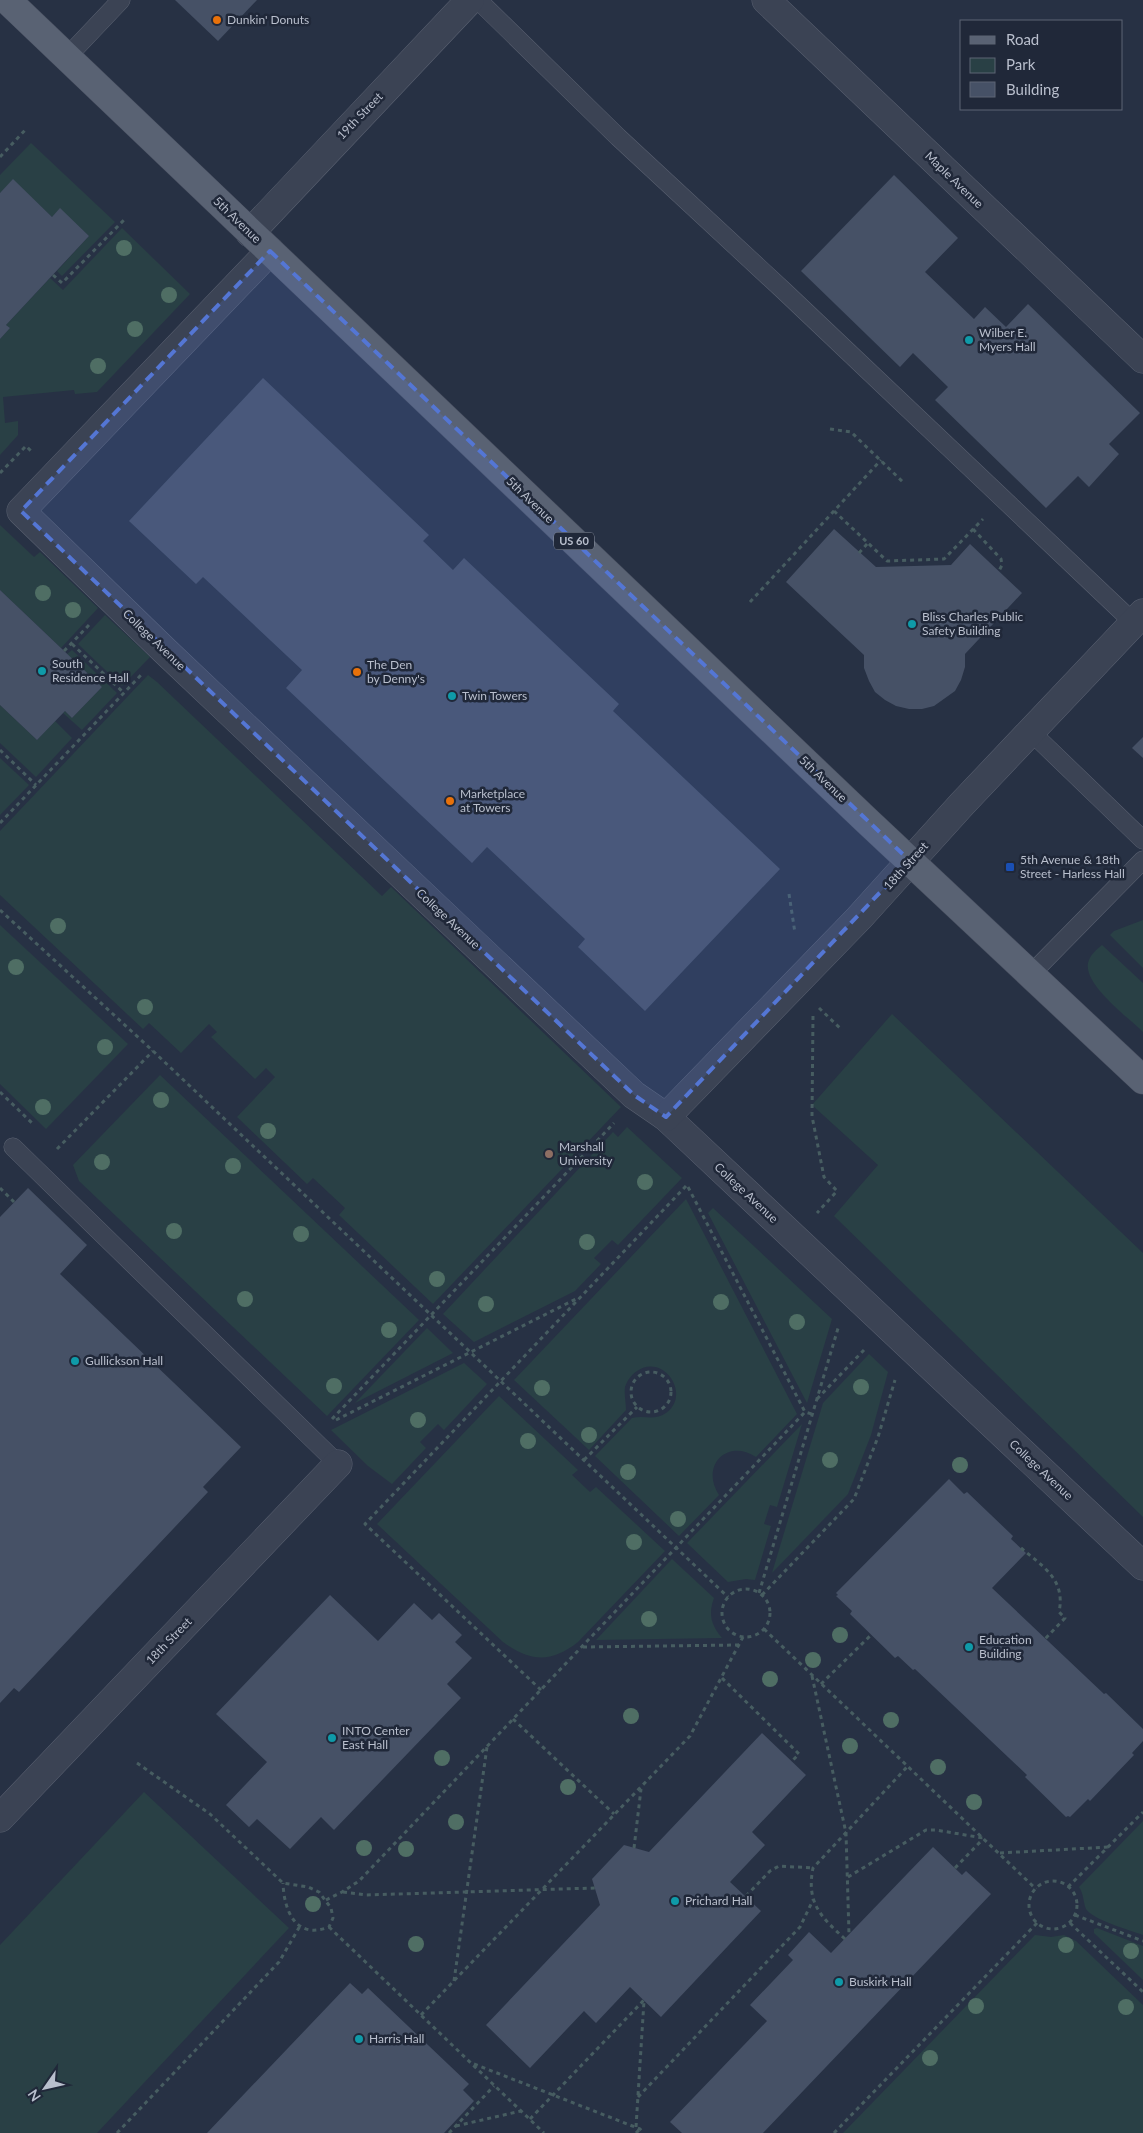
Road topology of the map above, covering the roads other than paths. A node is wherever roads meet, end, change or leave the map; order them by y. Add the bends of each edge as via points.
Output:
1 (6, 0) edge
2 (121, 0) edge
3 (470, 0) edge
4 (478, 0) edge
5 (766, 0) edge
6 (67, 58) junction
7 (260, 242) junction
8 (1143, 359) edge
9 (1138, 618) edge
10 (1031, 732) junction
11 (1143, 840) edge
12 (1143, 860) edge
13 (910, 861) junction
14 (1031, 974) junction
15 (1143, 1080) edge
16 (666, 1117) junction
17 (13, 1147) dead end
18 (338, 1464) joint
19 (1143, 1566) edge
20 (0, 1818) edge

1 - 6 main road, 5th Avenue / US 60
2 - 6 lane
3 - 7 street, 19th Street
4 - 9 lane via 618,137
5 - 8 street, Maple Avenue
6 - 7 main road, 5th Avenue / US 60
7 - 13 main road, 5th Avenue / US 60
7 - 16 street, College Avenue via 21,511 634,1095
9 - 10 street, 18th Street
10 - 11 lane
10 - 13 street, 18th Street
12 - 14 lane
13 - 14 main road, 5th Avenue / US 60
13 - 16 street, 18th Street
14 - 15 main road, 5th Avenue / US 60
16 - 19 street, College Avenue
17 - 18 lane
18 - 20 street, 18th Street

